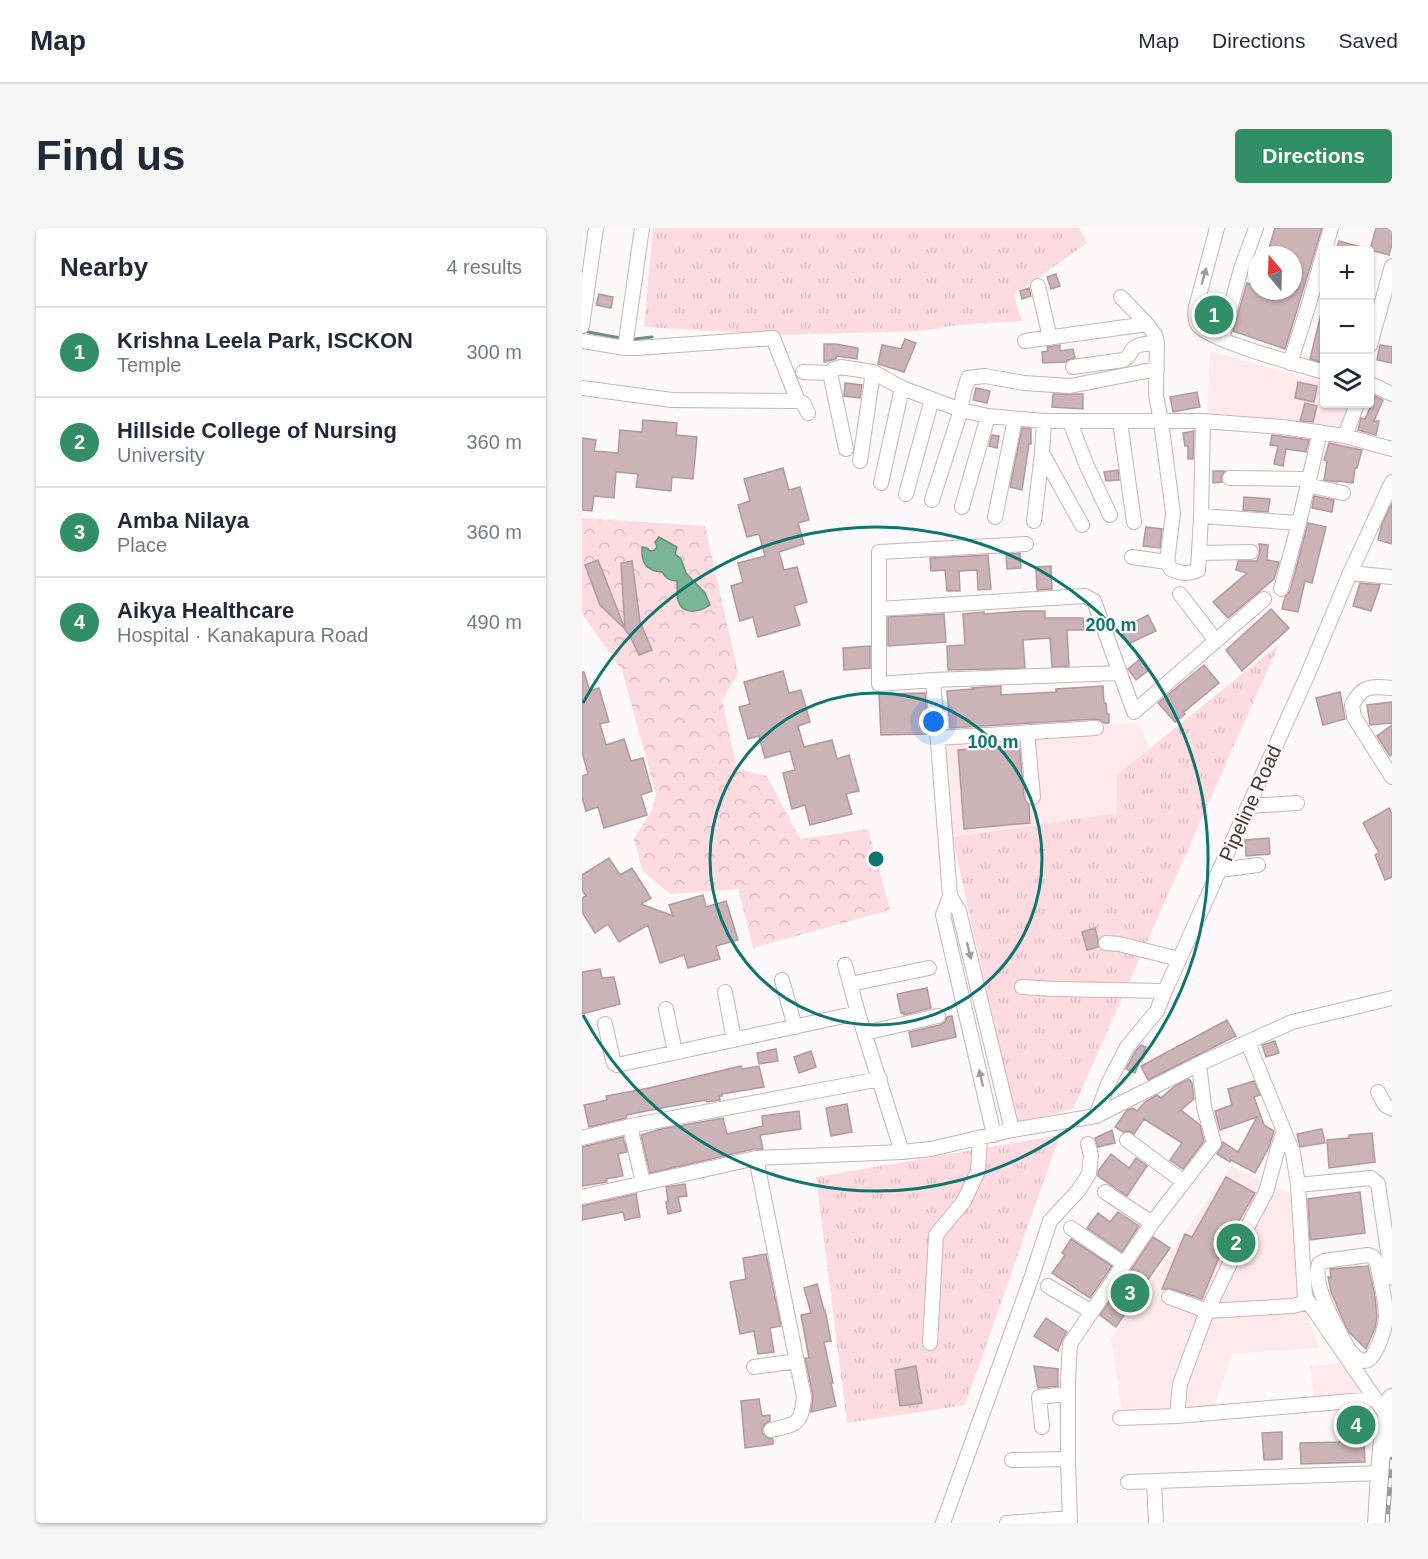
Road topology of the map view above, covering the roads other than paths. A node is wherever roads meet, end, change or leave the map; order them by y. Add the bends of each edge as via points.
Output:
1 (596, 228) edge
2 (642, 228) edge
3 (1217, 228) edge
4 (1256, 228) edge
5 (1330, 228) edge
6 (1392, 266) edge
7 (1038, 286) dead end
8 (1121, 297) dead end
9 (1147, 324) junction
10 (582, 326) edge
11 (1374, 331) edge
12 (1050, 338) junction
13 (1222, 339) junction
14 (582, 340) edge
15 (1025, 342) dead end
16 (1157, 343) junction
17 (625, 348) junction
18 (1290, 363) junction
19 (1073, 367) dead end
20 (1156, 369) junction
21 (1320, 371) edge
22 (803, 372) dead end
23 (873, 372) junction
24 (830, 373) junction
25 (1374, 386) edge
26 (902, 387) junction
27 (582, 388) edge
28 (1392, 394) edge
29 (932, 399) junction
30 (798, 401) junction
31 (1356, 408) edge
32 (961, 410) junction
33 (808, 413) dead end
34 (988, 416) junction
35 (1015, 419) junction
36 (1044, 421) junction
37 (1161, 421) junction
38 (1203, 421) junction
39 (1070, 422) junction
40 (1120, 422) junction
41 (1320, 432) junction
42 (1346, 436) junction
43 (846, 449) dead end
44 (1392, 449) edge
45 (1042, 453) junction
46 (860, 461) dead end
47 (1230, 478) dead end
48 (1308, 482) junction
49 (1392, 482) edge
50 (881, 483) dead end
51 (1343, 493) dead end
52 (906, 494) dead end
53 (932, 500) dead end
54 (962, 507) dead end
55 (1110, 515) dead end
56 (1201, 516) junction
57 (995, 517) dead end
58 (1034, 521) dead end
59 (1134, 522) dead end
60 (1299, 523) junction
61 (1083, 525) dead end
62 (1026, 543) dead end
63 (1251, 552) dead end
64 (1199, 553) junction
65 (1132, 557) dead end
66 (1167, 562) junction
67 (1350, 573) junction
68 (1392, 577) edge
69 (1281, 589) dead end
70 (1180, 594) dead end
71 (1264, 599) dead end
72 (879, 609) junction
73 (1216, 641) junction
74 (1119, 673) junction
75 (933, 680) junction
76 (1392, 688) edge
77 (1096, 728) dead end
78 (1027, 732) junction
79 (938, 738) junction
80 (1392, 777) edge
81 (1033, 797) dead end
82 (1297, 803) dead end
83 (1248, 806) junction
84 (1258, 865) dead end
85 (1219, 870) junction
86 (950, 896) junction
87 (1106, 943) dead end
88 (1179, 959) junction
89 (845, 965) dead end
90 (929, 968) dead end
91 (782, 980) dead end
92 (850, 984) junction
93 (1022, 987) dead end
94 (1165, 991) junction
95 (725, 992) dead end
96 (1392, 998) edge
97 (666, 1009) dead end
98 (858, 1013) junction
99 (938, 1016) dead end
100 (605, 1024) dead end
101 (795, 1027) junction
102 (865, 1033) junction
103 (734, 1040) junction
104 (1248, 1043) junction
105 (675, 1052) junction
106 (1199, 1064) junction
107 (880, 1079) junction
108 (1378, 1092) dead end
109 (1392, 1109) edge
110 (1096, 1116) junction
111 (630, 1126) junction
112 (1012, 1131) junction
113 (1284, 1131) junction
114 (994, 1135) junction
115 (582, 1138) edge
116 (980, 1138) junction
117 (1127, 1140) dead end
118 (1088, 1144) dead end
119 (902, 1152) junction
120 (756, 1158) junction
121 (1184, 1182) junction
122 (643, 1183) junction
123 (1298, 1185) junction
124 (1105, 1192) dead end
125 (582, 1197) edge
126 (1387, 1200) edge
127 (1152, 1223) junction
128 (1071, 1228) dead end
129 (1124, 1264) junction
130 (1392, 1278) edge
131 (1048, 1286) dead end
132 (1320, 1291) junction
133 (1169, 1297) dead end
134 (1307, 1300) junction
135 (1207, 1311) junction
136 (1092, 1312) junction
137 (1386, 1341) edge
138 (930, 1343) dead end
139 (796, 1361) junction
140 (754, 1368) dead end
141 (1068, 1394) junction
142 (1385, 1405) edge
143 (1177, 1416) junction
144 (1120, 1418) dead end
145 (1042, 1427) dead end
146 (771, 1430) dead end
147 (1068, 1459) junction
148 (1012, 1460) dead end
149 (1381, 1473) junction
150 (1154, 1481) junction
151 (1128, 1482) dead end
152 (1070, 1520) edge
153 (943, 1523) edge
154 (1007, 1523) edge
155 (1156, 1523) edge
156 (1378, 1523) edge

1 - 10 street
2 - 17 street
13 -> 3 street via 1203,330 1195,317
4 - 13 street
5 - 18 street
6 - 11 street
7 - 12 street
8 - 9 street
9 - 12 street
9 - 16 street
12 - 15 street
13 - 18 street
14 - 17 street
16 - 19 street via 1137,346 1123,360
16 - 20 street
17 - 30 street via 773,338
18 - 21 street
20 - 32 street via 1070,386 985,376 969,378
20 - 37 street
22 - 24 street
23 - 24 street via 841,367
23 - 26 street
23 - 46 street
24 - 43 street
25 - 28 street
26 - 29 street
26 - 50 street
27 - 30 street via 672,400
29 - 32 street
29 - 52 street
30 - 33 street
31 - 42 street
32 - 34 street
32 - 53 street
34 - 35 street
34 - 54 street
35 - 36 street
35 - 57 street
36 - 39 street
36 - 45 street
37 - 38 street
37 - 40 street
37 - 66 street via 1173,513
38 - 41 street
38 - 56 street
39 - 40 street
39 - 55 street
40 - 59 street
41 - 42 street
41 - 48 street
42 - 44 street
45 - 58 street
45 - 61 street
47 - 48 street
48 - 51 street
48 - 60 street
49 - 67 street, Pipeline Road
56 - 60 street
56 - 64 street
60 - 69 street
62 - 72 street via 879,552
63 - 64 street
64 - 66 street via 1198,570 1191,574 1171,569
65 - 66 street
67 - 68 street
67 - 83 street, Pipeline Road
70 - 73 street
71 - 73 street
72 - 74 street via 1085,596 1094,601
72 - 75 street via 879,684
73 - 74 street via 1134,712
74 - 75 street
75 - 79 street
76 - 80 street via 1366,688 1352,705 1354,717
77 - 78 street
78 - 79 street
78 - 81 street
79 - 86 street
82 - 83 street
83 - 85 street, Pipeline Road
84 - 85 street
85 - 88 street, Pipeline Road
86 -> 112 street via 959,911
114 -> 86 street via 943,915
87 - 88 street
88 - 94 street, Pipeline Road
89 - 92 street
90 - 92 street
91 - 101 street
92 - 98 street
93 - 94 street
94 - 110 street, Pipeline Road via 1157,1011 1127,1047
95 - 103 street
96 - 104 street via 1292,1022
97 - 105 street
98 - 101 street
98 - 102 street
99 - 102 street
100 - 105 street via 617,1065
101 - 103 street
102 - 107 street
103 - 105 street
104 - 106 street
104 - 113 street
106 - 110 street
106 - 121 street via 1204,1107 1214,1143
107 - 111 street
107 - 119 street
108 - 109 street
110 - 112 street
111 - 115 street
111 - 122 street
112 - 114 street
113 - 123 street via 1293,1153
113 - 135 street via 1268,1187
114 - 116 street
116 - 119 street
116 - 138 street via 978,1171 964,1201 936,1235
117 - 121 street
118 - 153 street via 1089,1174 1050,1221
119 - 120 street
120 - 122 street
120 - 139 street
121 - 127 street
122 - 125 street
123 - 126 street via 1371,1178
123 - 134 street
124 - 127 street
126 - 130 street
127 - 129 street
128 - 129 street
129 - 136 street
131 - 136 street
132 - 134 street
132 - 137 street via 1354,1356 1368,1360
132 - 137 street via 1319,1264 1373,1257 1386,1314
133 - 135 street
134 - 135 street via 1293,1306
134 - 142 street
135 - 143 street via 1180,1384
136 - 141 street via 1070,1344
139 - 140 street
139 - 146 street via 804,1396 802,1414 793,1425
141 - 145 street via 1039,1397
141 - 147 street
142 - 143 street
142 - 149 highway
143 - 144 street
147 - 148 street
147 - 152 street
149 - 150 street
149 - 156 highway
150 - 151 street
150 - 155 street
152 - 154 street

